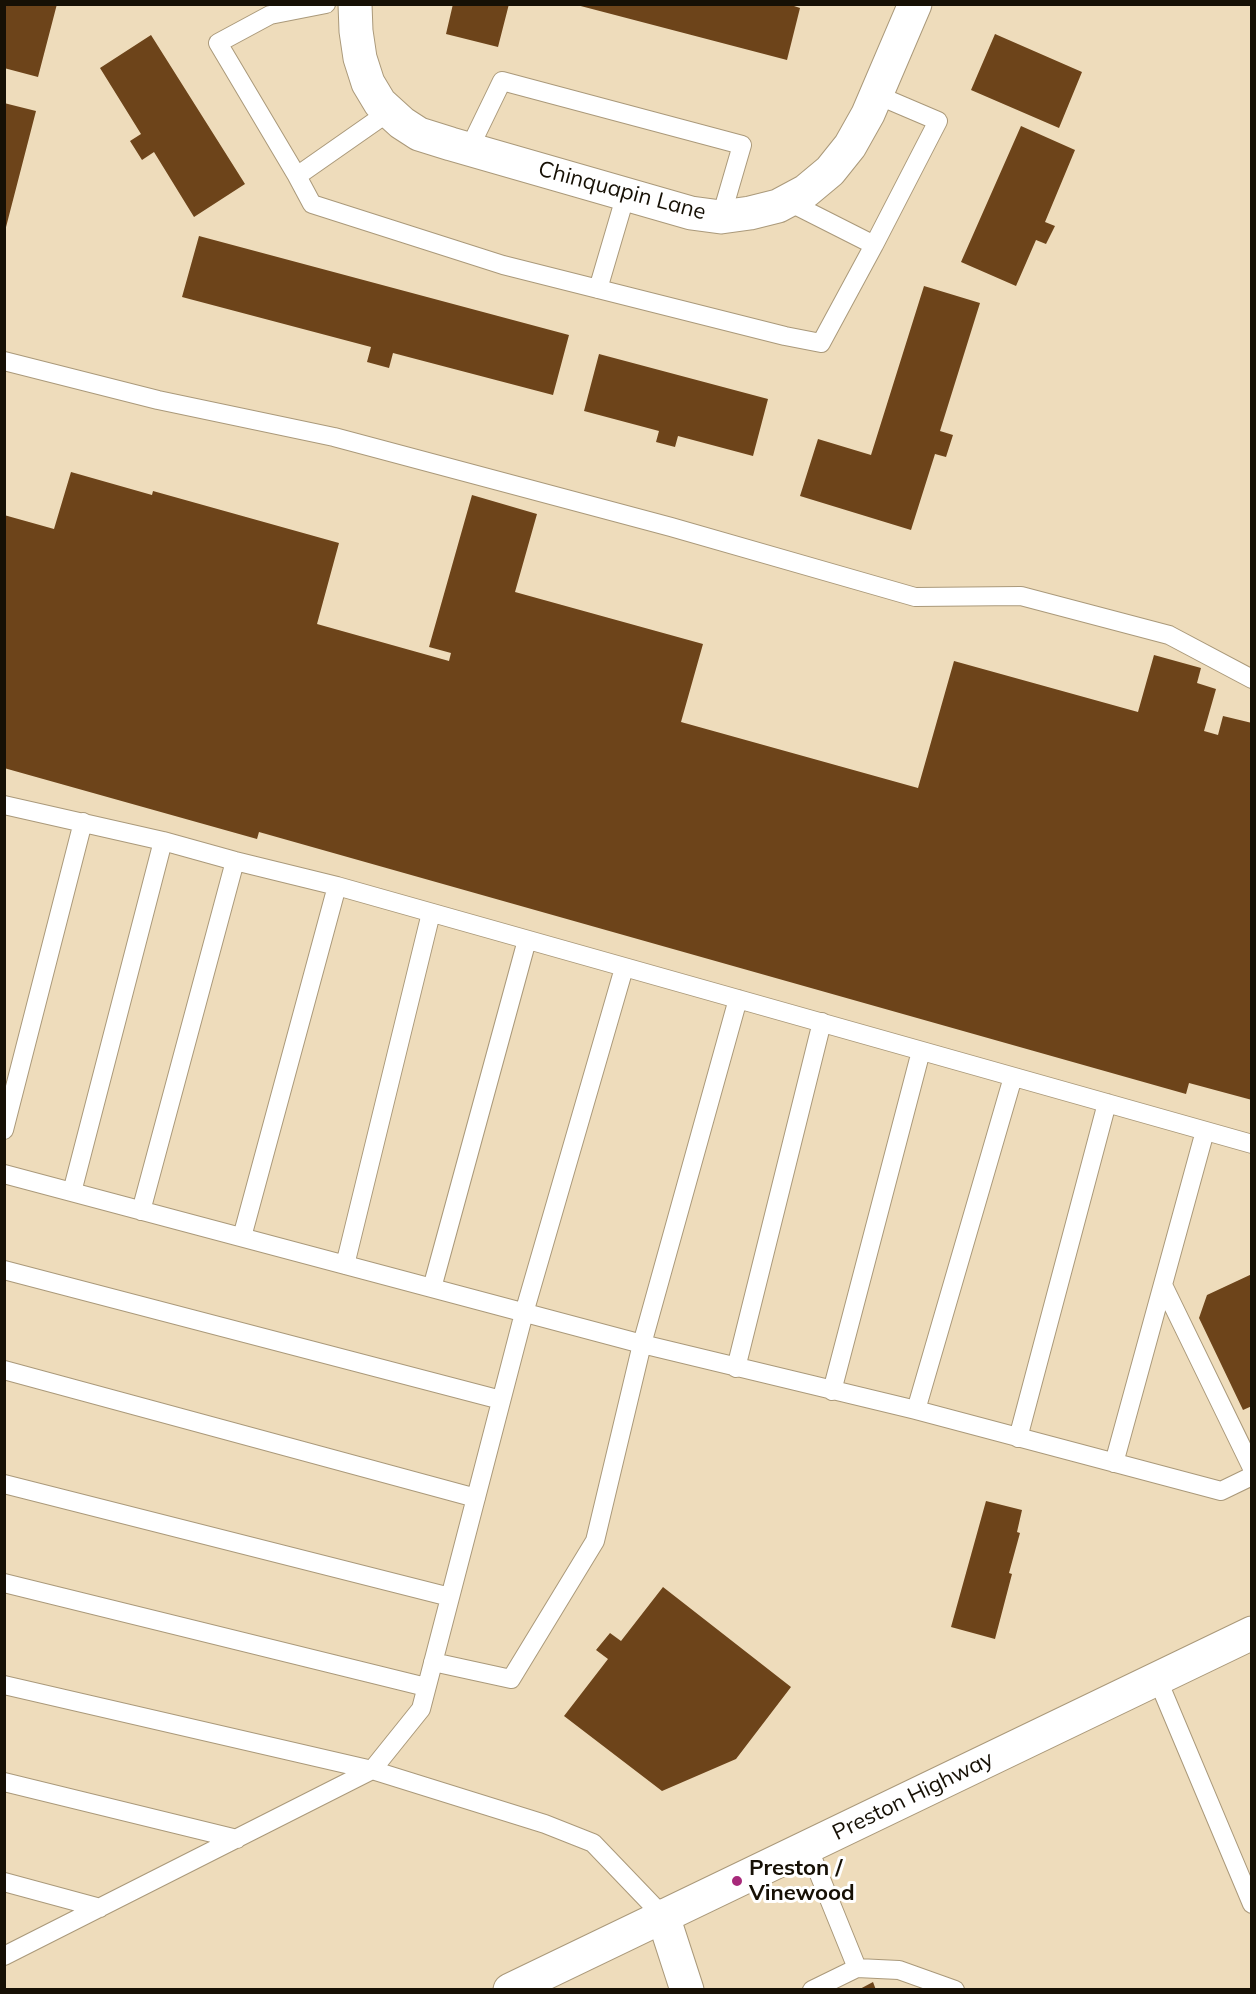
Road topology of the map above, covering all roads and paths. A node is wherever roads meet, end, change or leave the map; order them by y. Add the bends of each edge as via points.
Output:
1 (326, 4) edge
2 (355, 4) edge
3 (915, 4) edge
4 (271, 10) edge
5 (877, 95) junction
6 (396, 117) junction
7 (469, 149) junction
8 (297, 176) junction
9 (626, 194) junction
10 (787, 201) junction
11 (721, 217) junction
12 (874, 245) junction
13 (598, 289) junction
14 (4, 361) edge
15 (1251, 678) edge
16 (4, 805) edge
17 (83, 822) junction
18 (163, 841) junction
19 (235, 861) junction
20 (337, 886) junction
21 (431, 913) junction
22 (527, 940) junction
23 (624, 968) junction
24 (738, 999) junction
25 (822, 1022) junction
26 (921, 1051) junction
27 (1012, 1077) junction
28 (1107, 1103) junction
29 (4, 1130) edge
30 (1205, 1131) junction
31 (1251, 1144) edge
32 (4, 1174) edge
33 (72, 1192) junction
34 (141, 1211) junction
35 (242, 1238) junction
36 (345, 1265) junction
37 (4, 1270) edge
38 (1163, 1285) junction
39 (432, 1288) junction
40 (524, 1313) junction
41 (642, 1344) junction
42 (736, 1368) junction
43 (4, 1370) edge
44 (832, 1391) junction
45 (501, 1400) junction
46 (916, 1410) junction
47 (1018, 1438) junction
48 (1114, 1463) junction
49 (1251, 1468) edge
50 (1251, 1476) edge
51 (4, 1484) edge
52 (476, 1498) junction
53 (4, 1583) edge
54 (450, 1597) junction
55 (1251, 1633) edge
56 (433, 1662) junction
57 (1157, 1678) junction
58 (4, 1685) edge
59 (426, 1687) junction
60 (372, 1770) junction
61 (4, 1782) edge
62 (237, 1839) junction
63 (808, 1847) junction
64 (4, 1882) edge
65 (1251, 1904) edge
66 (100, 1908) junction
67 (663, 1916) junction
68 (4, 1956) edge
69 (857, 1968) junction
70 (510, 1989) edge
71 (687, 1989) edge
72 (812, 1989) edge
73 (955, 1989) edge

1 - 4 lane
2 - 6 street via 360,58 368,83 380,103
3 - 5 street, Chinquapin Lane
4 - 8 lane via 218,43
5 - 10 street, Chinquapin Lane via 850,146 830,171
5 - 12 lane via 938,121
6 - 7 street, Chinquapin Lane via 419,134
6 - 8 lane
7 - 9 street, Chinquapin Lane
7 - 11 lane via 502,81 742,145
8 - 13 lane via 312,204 503,265
9 - 11 street, Chinquapin Lane via 691,213
9 - 13 lane
10 - 11 street, Chinquapin Lane
10 - 12 lane
12 - 13 lane via 821,343
14 - 15 lane via 159,400 334,437 915,597 1020,596 1169,634
16 - 17 lane
17 - 18 lane
17 - 29 lane
18 - 19 lane
18 - 33 lane
19 - 20 lane
19 - 34 lane
20 - 21 lane
20 - 35 lane
21 - 22 lane
21 - 36 lane
22 - 23 lane
22 - 39 lane
23 - 24 lane
23 - 40 lane
24 - 25 lane
24 - 41 lane
25 - 26 lane
25 - 42 lane
26 - 27 lane
26 - 44 lane
27 - 28 lane
27 - 46 lane
28 - 30 lane
28 - 47 lane
30 - 31 lane
30 - 38 lane
32 - 33 lane
33 - 34 lane
34 - 35 lane
35 - 36 lane
36 - 39 lane
37 - 45 lane
38 - 48 lane
38 - 49 lane
39 - 40 lane
40 - 41 lane
40 - 45 lane
41 - 42 lane
41 - 56 lane via 595,1541 511,1679
42 - 44 lane
43 - 52 lane
44 - 46 lane
45 - 52 lane
46 - 47 lane
47 - 48 lane
48 - 50 lane via 1221,1491
51 - 54 lane
52 - 54 lane
53 - 59 lane
54 - 56 lane
55 - 57 street, Preston Highway
56 - 59 lane
57 - 63 street, Preston Highway
57 - 65 lane
58 - 60 lane
59 - 60 lane via 421,1709
60 - 62 lane
60 - 67 lane via 593,1843
61 - 62 lane
62 - 66 lane
63 - 67 street, Preston Highway
63 - 69 lane
64 - 66 lane
66 - 68 lane
67 - 70 street, Preston Highway
67 - 71 street
69 - 72 lane
69 - 73 lane via 899,1970

